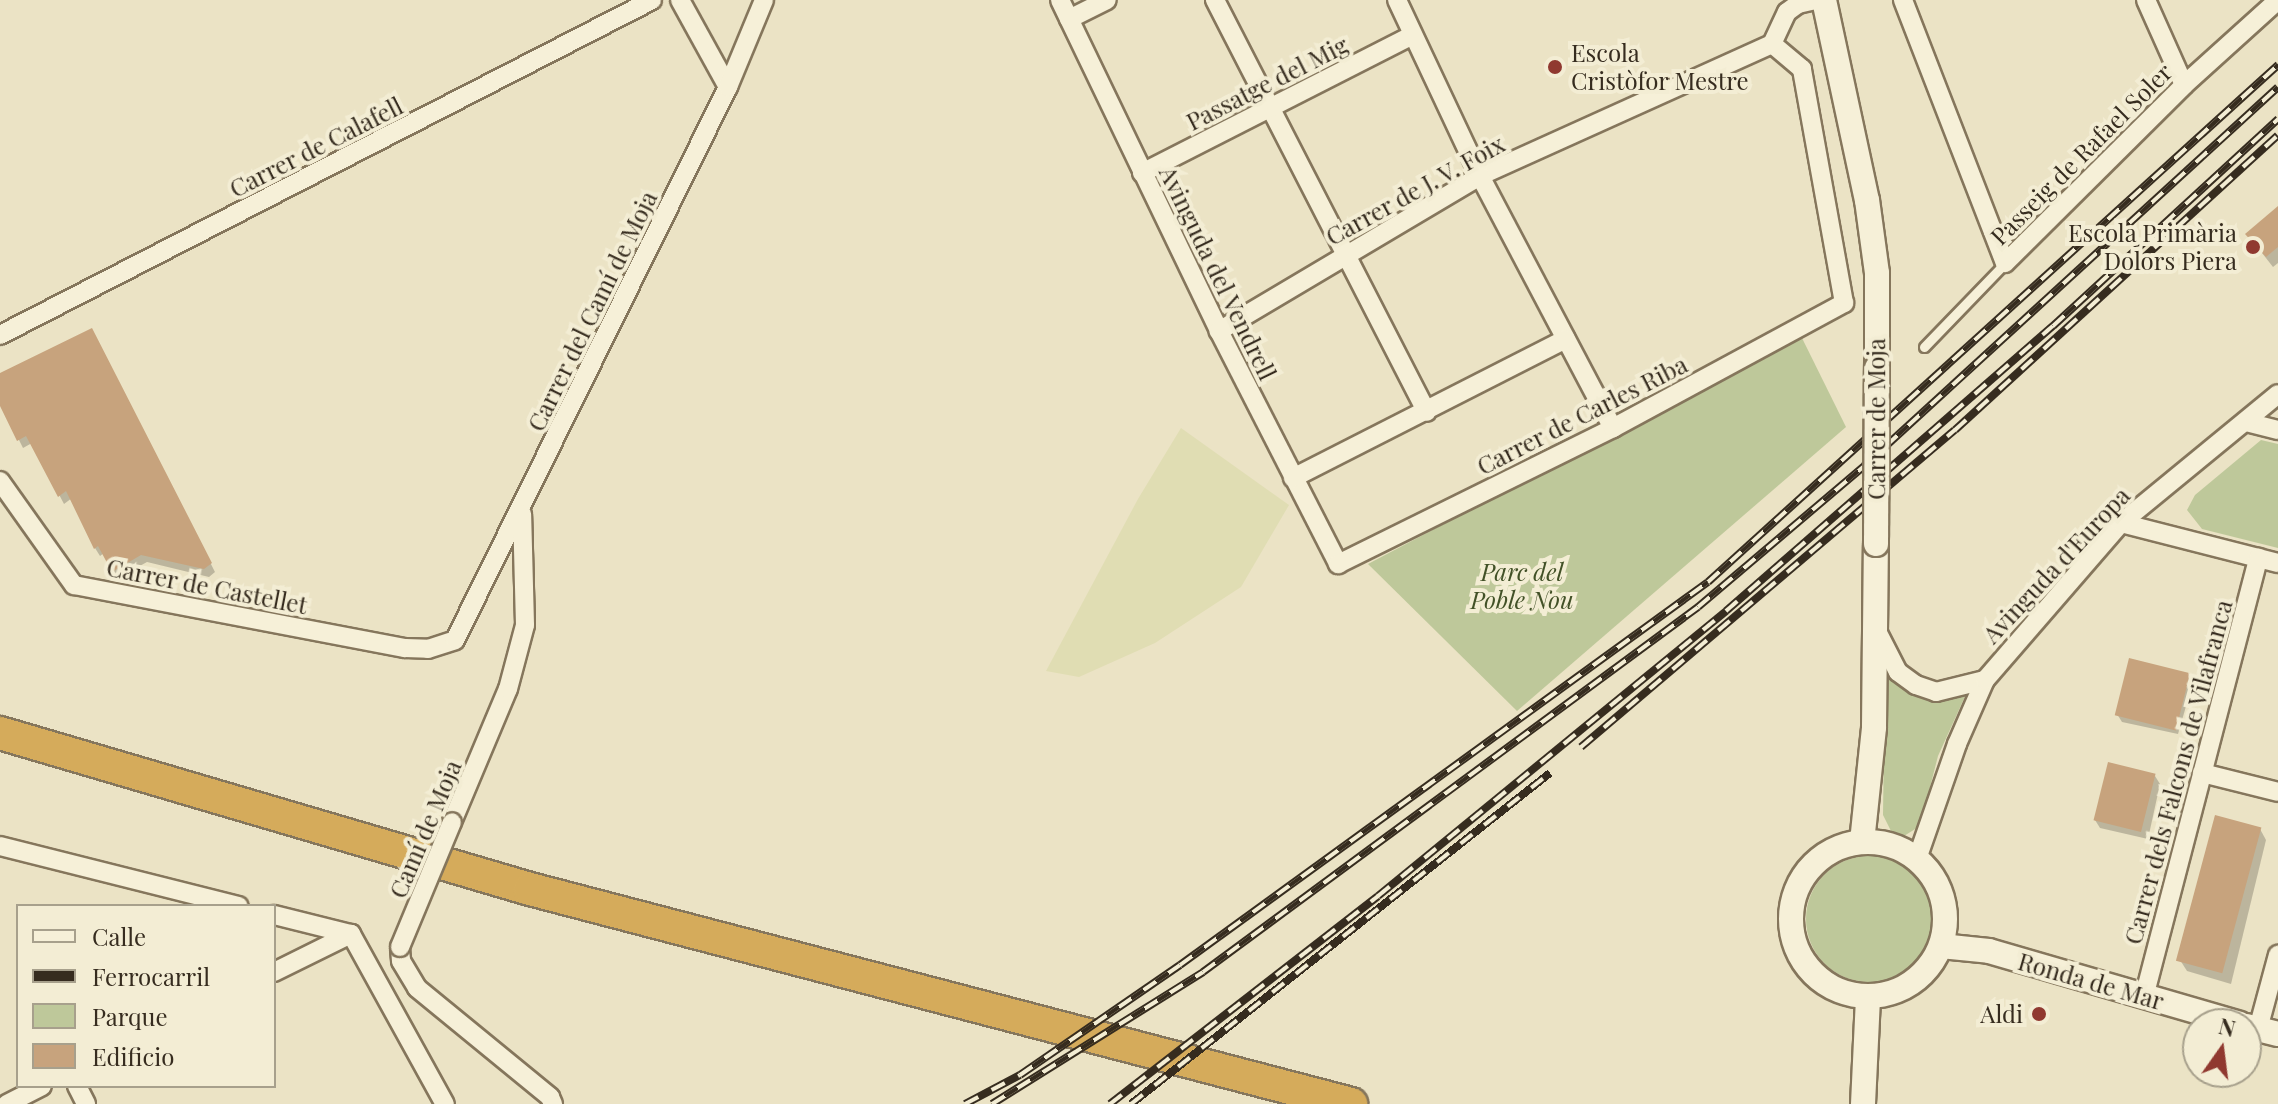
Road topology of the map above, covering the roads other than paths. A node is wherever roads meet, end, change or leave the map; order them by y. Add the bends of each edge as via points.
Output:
1 (652, 0) edge
2 (680, 0) edge
3 (764, 0) edge
4 (1060, 0) edge
5 (1107, 0) edge
6 (1215, 0) edge
7 (1397, 0) edge
8 (1824, 0) edge
9 (1903, 0) edge
10 (2146, 0) edge
11 (2278, 0) edge
12 (1807, 2) edge
13 (1069, 19) junction
14 (1413, 35) junction
15 (1772, 44) junction
16 (2184, 85) junction
17 (728, 87) junction
18 (1271, 108) junction
19 (1142, 173) junction
20 (1480, 176) junction
21 (1347, 255) junction
22 (2005, 263) junction
23 (1219, 331) junction
24 (0, 335) edge
25 (1566, 339) junction
26 (1924, 347) dead end
27 (2278, 394) edge
28 (1427, 412) junction
29 (2246, 422) junction
30 (1613, 428) junction
31 (2278, 430) edge
32 (1293, 478) junction
33 (0, 481) edge
34 (522, 510) junction
35 (2121, 523) junction
36 (2258, 558) junction
37 (2278, 563) edge
38 (1338, 564) joint
39 (1874, 626) junction
40 (455, 640) joint
41 (1985, 680) junction
42 (4, 734) edge
43 (2202, 773) junction
44 (2278, 792) edge
45 (1862, 842) junction
46 (0, 846) edge
47 (1917, 859) junction
48 (231, 904) edge
49 (276, 915) edge
50 (351, 934) junction
51 (1941, 946) junction
52 (2278, 955) edge
53 (276, 971) edge
54 (1868, 997) junction
55 (2144, 997) junction
56 (2184, 1008) edge
57 (2262, 1008) edge
58 (38, 1088) edge
59 (7, 1104) edge
60 (445, 1104) edge
61 (553, 1104) edge
62 (1351, 1104) edge
63 (1863, 1104) edge

1 - 24 street, Carrer de Calafell
2 - 17 street
3 - 17 street, Carrer del Camí de Moja
4 - 13 street, Avinguda del Vendrell
5 - 13 street
6 - 18 street
7 - 14 street
8 - 39 street, Carrer de Moja, bridge via 1867,200 1877,273
9 - 22 street
10 - 16 street
11 - 16 street, Passeig de Rafael Soler
12 - 15 street via 1787,12
13 - 19 street, Avinguda del Vendrell
14 - 18 street, Passatge del Mig
14 - 20 street
15 - 20 street, Carrer de J. V. Foix
15 - 30 street, Carrer de Carles Riba via 1802,69 1844,303
16 - 22 street, Passeig de Rafael Soler
17 - 34 street, Carrer del Camí de Moja
18 - 19 street, Passatge del Mig
18 - 21 street
19 - 23 street, Avinguda del Vendrell
20 - 21 street, Carrer de J. V. Foix
20 - 25 street
21 - 23 street, Carrer de J. V. Foix
21 - 28 street
22 - 26 lane, Passeig de Rafael Soler
23 - 32 street, Avinguda del Vendrell
25 - 28 street
25 - 30 street
27 - 29 street, Avinguda d'Europa
28 - 32 street
29 - 31 street
29 - 35 street, Avinguda d'Europa
30 - 38 street, Carrer de Carles Riba
32 - 38 street, Avinguda del Vendrell
33 - 40 street, Carrer de Castellet via 74,585 405,648 428,649
34 - 40 street, Carrer del Camí de Moja
34 - 61 street, Camí de Moja, bridge via 525,625 508,689 400,947 401,961 417,988
35 - 36 street
35 - 41 street, Avinguda d'Europa
36 - 37 street
36 - 43 street, Carrer dels Falcons de Vilafranca
39 - 41 street, Avinguda d'Europa via 1898,672 1916,685 1936,692
39 - 45 street, Carrer de Moja via 1874,727
41 - 47 street, Avinguda d'Europa
42 - 62 highway via 530,889
43 - 44 street
43 - 55 street, Carrer dels Falcons de Vilafranca
45 - 47 street via 1900,848
45 - 54 street via 1837,848 1815,863 1799,884 1791,909 1792,935 1802,960 1819,979 1842,992
46 - 48 street
47 - 51 street via 1943,898
49 - 50 street
50 - 53 street
50 - 60 street
51 - 54 street via 1913,983
51 - 55 street, Ronda de Mar via 1989,951
52 - 57 street
54 - 63 street
55 - 56 street, Ronda de Mar
58 - 59 street

